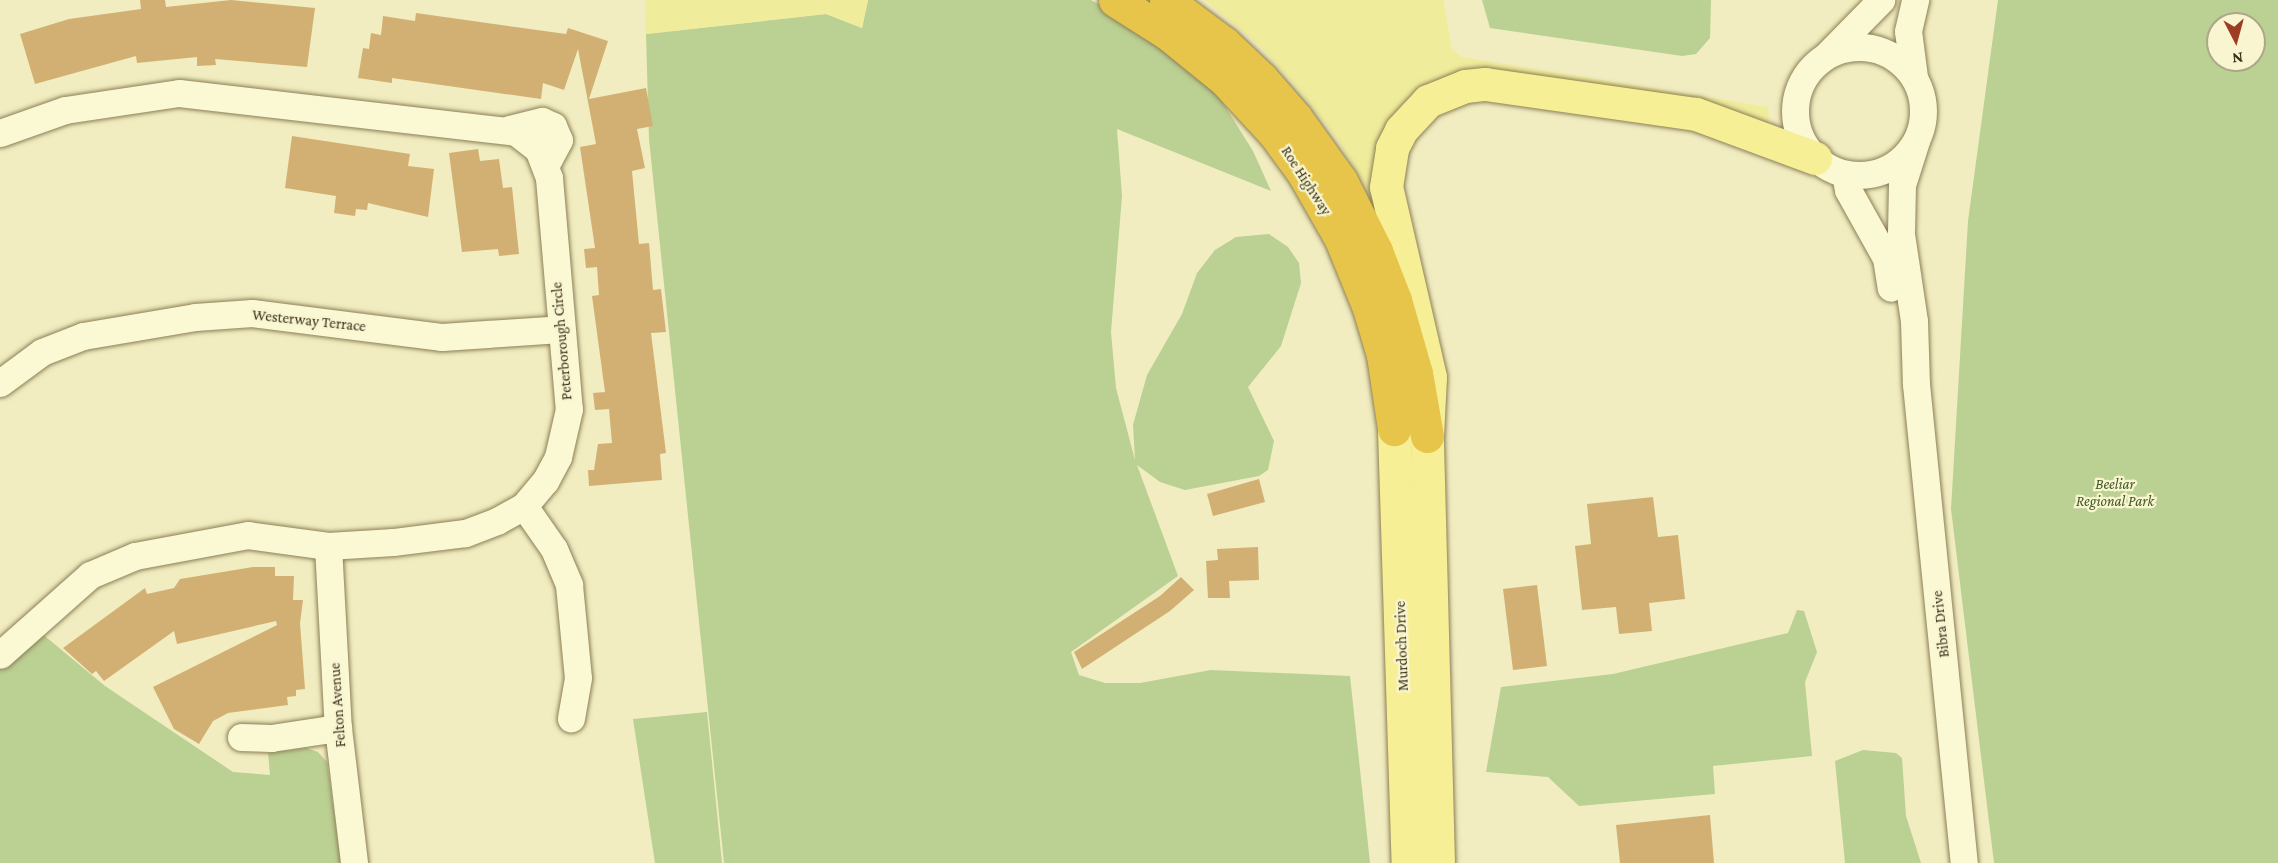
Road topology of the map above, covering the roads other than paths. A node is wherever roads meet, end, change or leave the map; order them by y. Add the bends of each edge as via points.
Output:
1 (1115, 0) edge
2 (1166, 0) edge
3 (1881, 0) edge
4 (1915, 0) edge
5 (1825, 57) junction
6 (1914, 77) junction
7 (0, 133) edge
8 (1916, 141) junction
9 (1815, 158) junction
10 (1845, 174) junction
11 (561, 329) junction
12 (0, 383) edge
13 (1917, 384) junction
14 (1394, 429) joint
15 (1427, 436) junction
16 (524, 506) junction
17 (328, 546) junction
18 (0, 655) edge
19 (571, 718) dead end
20 (338, 728) junction
21 (241, 737) dead end
22 (354, 863) edge
23 (1408, 863) edge
24 (1438, 863) edge
25 (1964, 863) edge

1 - 14 highway, Roe Highway via 1167,33 1224,80 1275,134 1309,181 1345,246 1370,308 1383,355
2 - 15 highway, Roe Highway via 1224,43 1262,79 1296,118 1341,182 1376,251 1395,300 1416,373
3 - 5 street
4 - 6 street via 1908,31
5 - 6 street via 1857,47 1874,49 1889,55
5 - 9 street via 1802,81 1796,97 1798,130
6 - 8 street via 1924,109
7 - 11 street, Peterborough Circle via 65,110 179,93 509,129 531,141 546,164
8 - 10 street via 1906,155 1886,169
8 - 13 street, Bibra Drive via 1902,185 1900,218 1914,321
9 - 10 street
9 - 15 main road, Murdoch Drive via 1696,114 1485,84 1455,88 1428,101 1413,114 1392,148 1386,187 1430,377
10 - 13 street, Bibra Drive via 1848,190 1886,258 1897,325
11 - 12 street, Westerway Terrace via 442,337 252,313 195,317 83,336 42,352
11 - 16 street, Peterborough Circle via 569,410 566,432 545,482
13 - 25 street, Bibra Drive
14 - 23 main road, Murdoch Drive
15 - 24 main road, Murdoch Drive
16 - 17 street, Peterborough Circle via 497,522 465,533
16 - 19 street via 554,549 568,585 578,678
17 - 18 street, Peterborough Circle via 248,535 115,562 90,575
17 - 20 street, Felton Avenue
20 - 21 street via 271,738
20 - 22 street, Felton Avenue

